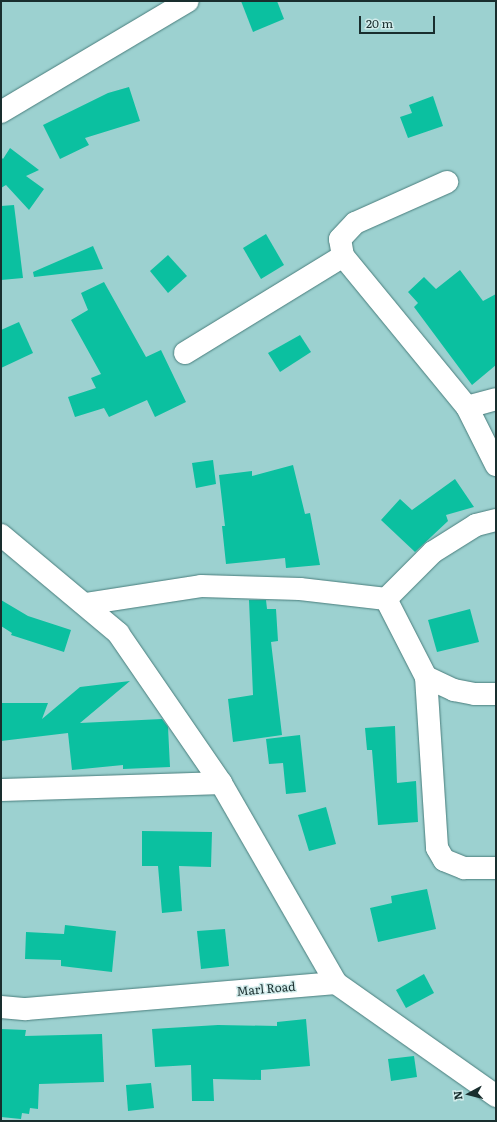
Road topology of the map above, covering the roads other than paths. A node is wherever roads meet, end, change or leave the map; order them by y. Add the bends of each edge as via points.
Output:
1 (188, 1) edge
2 (2, 108) edge
3 (447, 182) dead end
4 (342, 256) junction
5 (185, 354) dead end
6 (496, 399) edge
7 (467, 407) junction
8 (496, 465) edge
9 (496, 520) edge
10 (1, 535) edge
11 (386, 599) junction
12 (85, 604) junction
13 (426, 676) junction
14 (496, 694) edge
15 (221, 783) junction
16 (1, 790) edge
17 (496, 868) edge
18 (336, 983) junction
19 (1, 1007) edge
20 (496, 1096) edge

1 - 2 street
3 - 4 street via 355,223 340,239
4 - 5 street
4 - 7 street
6 - 7 street
7 - 8 street
9 - 11 street via 476,525 433,552
10 - 12 street
11 - 12 street via 300,589 201,586
11 - 13 street
12 - 15 street via 118,633
13 - 14 street via 454,690
13 - 17 street via 437,848 444,860 464,868
15 - 16 street
15 - 18 street
18 - 19 street, Marl Road via 26,1009
18 - 20 street

